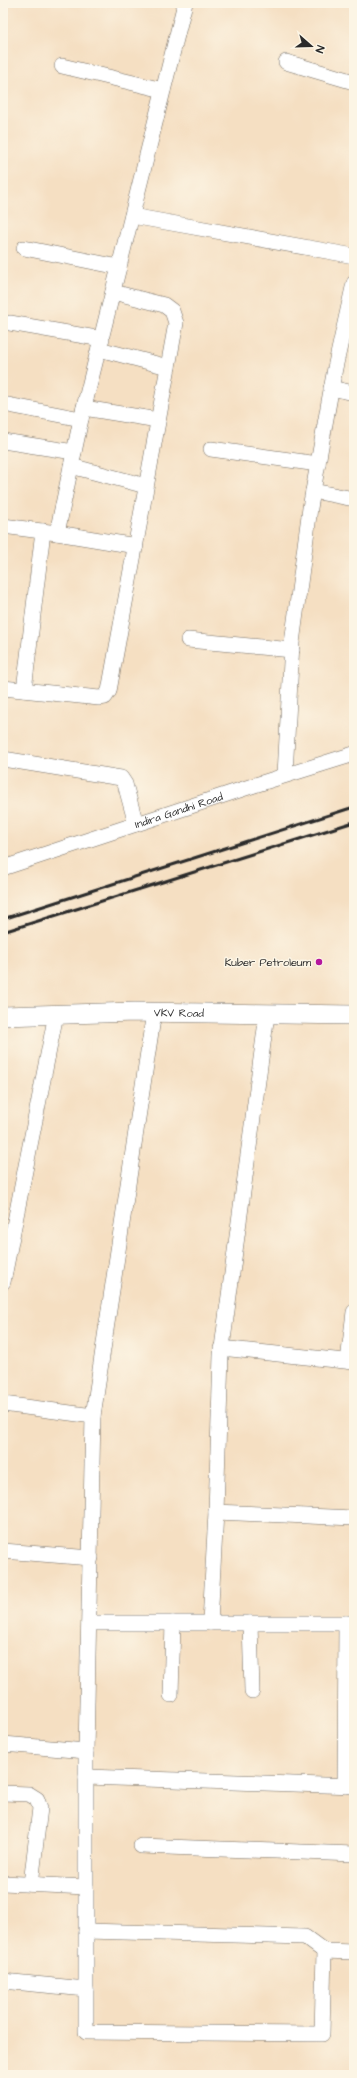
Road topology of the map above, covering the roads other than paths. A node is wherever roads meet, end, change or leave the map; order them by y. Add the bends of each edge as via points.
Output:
1 (185, 3) edge
2 (286, 62) dead end
3 (62, 66) dead end
4 (354, 82) edge
5 (163, 90) junction
6 (132, 216) junction
7 (24, 248) dead end
8 (354, 256) edge
9 (119, 267) junction
10 (354, 283) edge
11 (113, 292) junction
12 (10, 323) dead end
13 (100, 344) junction
14 (168, 367) junction
15 (331, 388) junction
16 (354, 393) edge
17 (3, 404) edge
18 (82, 413) junction
19 (158, 420) junction
20 (3, 441) edge
21 (211, 449) dead end
22 (72, 459) junction
23 (318, 464) junction
24 (146, 486) junction
25 (313, 492) junction
26 (354, 499) edge
27 (3, 526) edge
28 (50, 532) junction
29 (136, 546) junction
30 (188, 640) dead end
31 (292, 650) junction
32 (3, 688) edge
33 (24, 690) junction
34 (354, 754) edge
35 (3, 759) edge
36 (285, 775) junction
37 (136, 824) junction
38 (3, 868) edge
39 (154, 1012) junction
40 (56, 1014) junction
41 (267, 1014) junction
42 (354, 1015) edge
43 (3, 1016) edge
44 (3, 1282) edge
45 (354, 1312) edge
46 (221, 1348) junction
47 (351, 1361) edge
48 (3, 1404) edge
49 (93, 1416) junction
50 (216, 1512) junction
51 (354, 1518) edge
52 (3, 1551) edge
53 (91, 1558) junction
54 (89, 1623) junction
55 (173, 1623) junction
56 (210, 1623) junction
57 (250, 1623) junction
58 (350, 1623) edge
59 (252, 1691) dead end
60 (171, 1695) dead end
61 (3, 1744) edge
62 (86, 1751) junction
63 (86, 1778) junction
64 (350, 1786) edge
65 (3, 1793) edge
66 (141, 1846) dead end
67 (354, 1854) edge
68 (3, 1883) edge
69 (31, 1884) junction
70 (86, 1887) junction
71 (86, 1931) junction
72 (324, 1951) junction
73 (354, 1952) edge
74 (3, 1981) edge
75 (86, 1989) junction

1 - 5 street
2 - 4 street
3 - 5 street
5 - 6 street
6 - 8 street
6 - 9 street
7 - 9 street
9 - 11 street
10 - 15 street
11 - 13 street
11 - 14 street via 164,305 172,311 176,323
12 - 13 street
13 - 14 street
13 - 18 street
14 - 19 street
15 - 16 street
15 - 23 street
17 - 18 street
18 - 19 street
18 - 22 street
19 - 24 street
20 - 22 street
21 - 23 street
22 - 24 street
22 - 28 street
23 - 25 street
24 - 29 street
25 - 26 street
25 - 31 street
27 - 28 street
28 - 29 street
28 - 33 street
29 - 33 street via 109,691 105,697
30 - 31 street
31 - 36 street
32 - 33 street
34 - 36 street, Indira Gandhi Road
35 - 37 street via 120,778 125,784
36 - 37 street, Indira Gandhi Road
37 - 38 street, Indira Gandhi Road
39 - 40 main road, VKV Road
39 - 41 main road, VKV Road
39 - 49 street
40 - 43 main road, VKV Road
40 - 44 street
41 - 42 main road, VKV Road
41 - 46 street
45 - 47 street
46 - 47 street
46 - 50 street
48 - 49 street
49 - 53 street
50 - 51 street
50 - 56 street
52 - 53 street
53 - 54 street
54 - 55 street
54 - 62 street
55 - 56 street
55 - 60 street
56 - 57 street
57 - 58 street
57 - 59 street
58 - 64 street
61 - 62 street
62 - 63 street
63 - 64 street
63 - 70 street
65 - 69 street via 29,1794 37,1799 40,1808
66 - 67 street
68 - 69 street
69 - 70 street
70 - 71 street
71 - 72 street via 305,1937
71 - 75 street
72 - 73 street
72 - 75 street via 322,2034 86,2032
74 - 75 street

